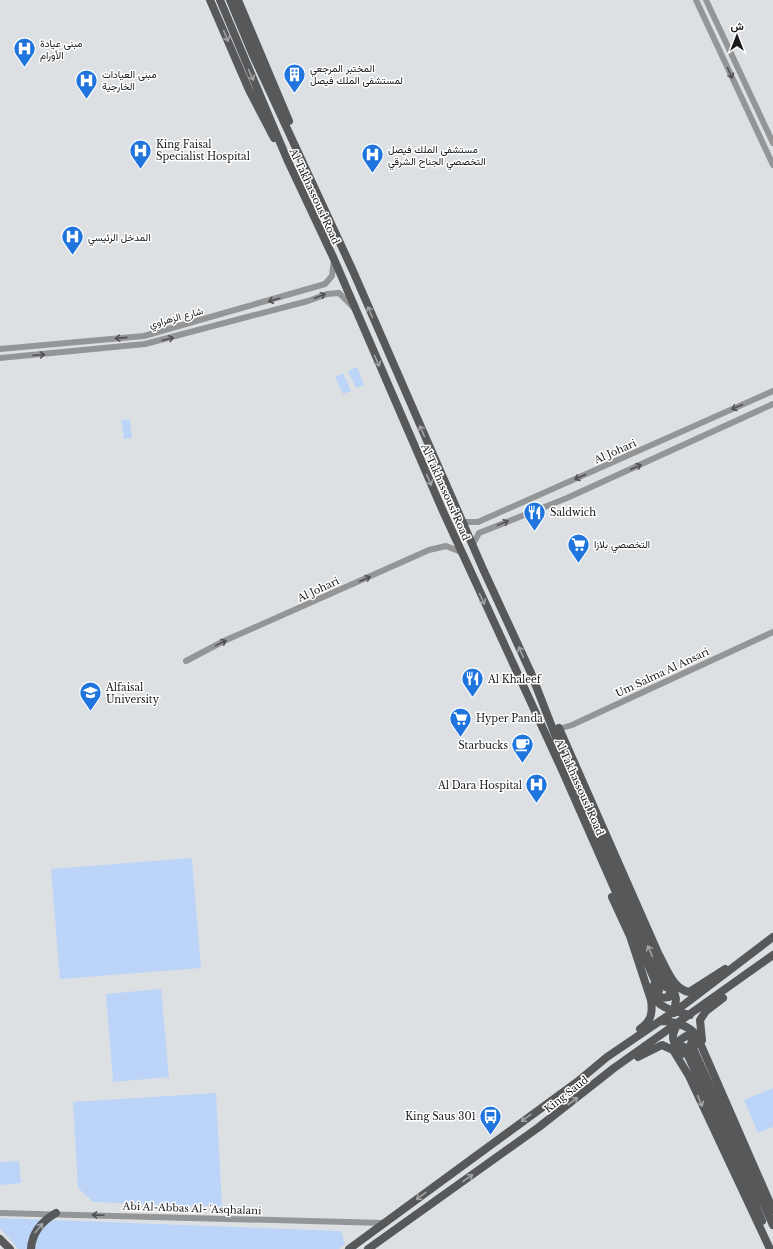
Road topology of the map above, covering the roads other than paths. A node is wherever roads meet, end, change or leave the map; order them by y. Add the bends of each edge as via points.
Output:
1 (210, 0) edge
2 (220, 0) edge
3 (230, 0) edge
4 (238, 0) edge
5 (696, 0) edge
6 (706, 0) edge
7 (773, 143) edge
8 (287, 159) junction
9 (773, 165) edge
10 (314, 187) junction
11 (334, 259) junction
12 (300, 292) junction
13 (302, 301) junction
14 (354, 308) junction
15 (0, 349) edge
16 (0, 358) edge
17 (773, 391) edge
18 (773, 404) edge
19 (463, 522) junction
20 (473, 544) junction
21 (461, 552) junction
22 (773, 632) edge
23 (186, 661) dead end
24 (531, 673) junction
25 (559, 729) junction
26 (563, 772) junction
27 (630, 936) junction
28 (773, 937) edge
29 (660, 955) junction
30 (773, 955) edge
31 (745, 959) junction
32 (754, 970) junction
33 (682, 1013) junction
34 (659, 1022) junction
35 (674, 1022) junction
36 (607, 1058) junction
37 (710, 1066) junction
38 (614, 1068) junction
39 (689, 1076) junction
40 (773, 1210) edge
41 (0, 1213) edge
42 (56, 1213) junction
43 (384, 1223) junction
44 (773, 1225) edge
45 (0, 1239) edge
46 (369, 1248) edge
47 (773, 1248) edge
48 (10, 1249) edge
49 (31, 1249) edge
50 (347, 1249) edge
51 (770, 1249) edge

1 -> 8 main road via 265,123
2 -> 8 main road, Al Takhassousi Road
3 - 10 main road, Al Takhassousi Road
4 - 10 main road via 303,154
5 -> 9 street
6 - 7 street
8 - 11 main road, Al Takhassousi Road
19 -> 10 main road, Al Takhassousi Road
11 - 12 street, شارع الزهراوي via 332,276 325,284
11 - 14 main road, Al Takhassousi Road
12 - 13 street
12 -> 15 street, شارع الزهراوي via 144,336
13 -> 14 street via 339,293
16 -> 13 street via 145,344
14 -> 21 main road, Al Takhassousi Road
17 -> 19 street, Al Johari via 478,522
20 -> 18 street via 479,533 567,498
19 - 20 main road, Al Takhassousi Road
24 -> 20 main road, Al Takhassousi Road
23 -> 21 street, Al Johari via 228,639 429,550 446,546
21 -> 26 main road, Al Takhassousi Road
22 - 25 street, Um Salma Al Ansari
24 - 25 main road
26 -> 24 main road, Al Takhassousi Road via 662,988
25 - 29 main road
26 - 27 main road via 566,790
27 - 29 main road via 655,992 664,999 669,997 671,987
27 - 33 main road via 654,1000 663,1007
27 - 36 main road via 651,1000 651,1018
28 - 31 main road, King Saud
29 - 31 main road via 676,986 690,992 717,973
29 - 33 main road
30 - 32 main road, King Saud
31 - 33 main road, King Saud via 685,1004
32 - 33 main road, King Saud
32 - 37 main road via 746,980 706,1011 700,1020 700,1031
33 - 34 main road, King Saud
33 - 35 main road
33 - 35 main road, King Saud
34 - 35 main road
34 - 36 main road, King Saud
35 - 37 main road via 693,1031
35 - 38 main road, King Saud via 663,1035
35 - 39 main road via 672,1040
36 -> 43 main road, King Saud
37 - 39 main road via 694,1039 686,1036 680,1040 679,1046
37 - 40 main road
38 - 39 main road via 662,1045 673,1050
46 -> 38 main road, King Saud via 539,1127
39 -> 51 main road
41 - 42 street, Abi Al-Abbas Al- 'Asqhalani
43 -> 42 street, Abi Al-Abbas Al- 'Asqhalani
49 -> 42 main road via 34,1234 40,1225
43 - 50 main road, King Saud
44 - 47 main road via 688,1045
45 - 48 main road

